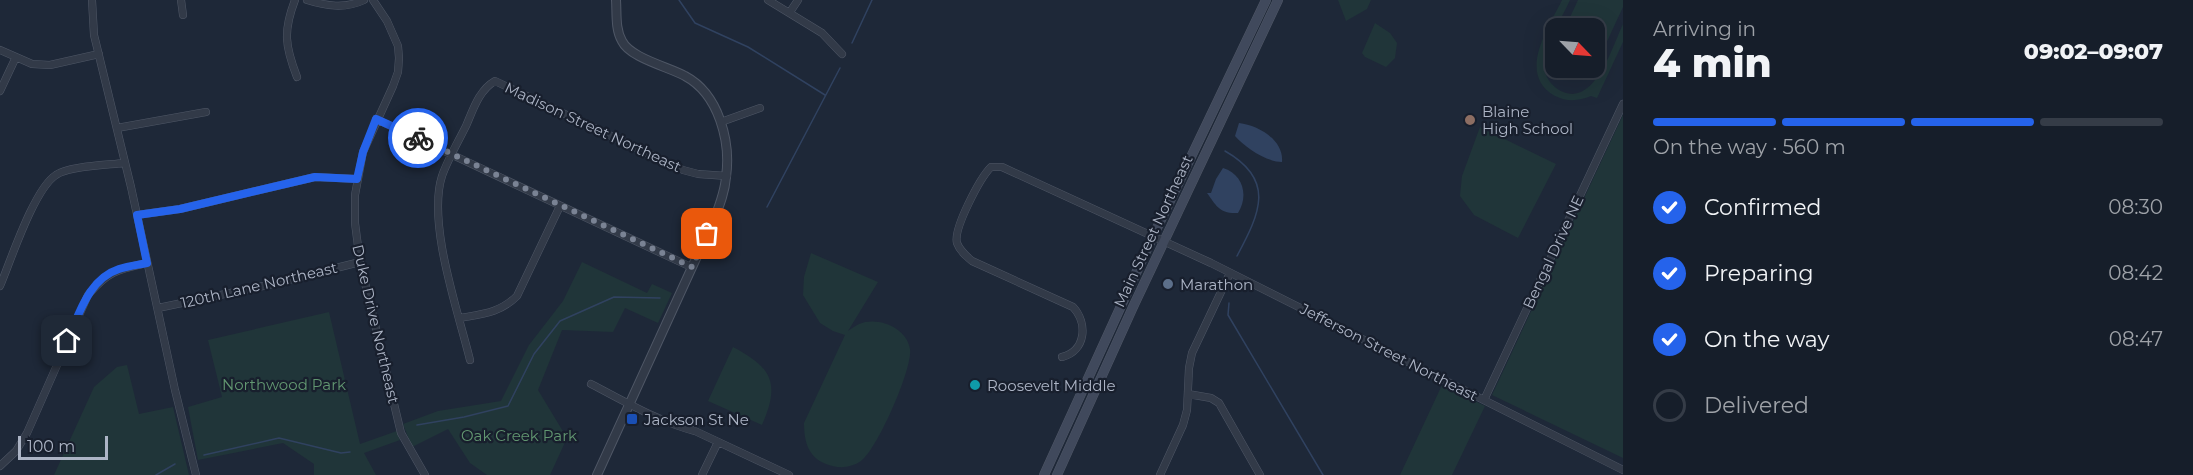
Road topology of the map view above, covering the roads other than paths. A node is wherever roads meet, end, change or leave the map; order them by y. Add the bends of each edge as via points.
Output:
1 (92, 0) edge
2 (181, 0) edge
3 (296, 0) edge
4 (307, 0) edge
5 (364, 0) edge
6 (373, 0) edge
7 (616, 0) edge
8 (768, 0) edge
9 (798, 0) edge
10 (1266, 0) edge
11 (1278, 0) edge
12 (790, 12) junction
13 (183, 15) dead end
14 (0, 50) edge
15 (99, 54) junction
16 (842, 54) dead end
17 (16, 57) junction
18 (297, 77) dead end
19 (0, 91) edge
20 (1623, 104) edge
21 (760, 108) dead end
22 (206, 112) dead end
23 (376, 119) junction
24 (721, 122) junction
25 (117, 128) junction
26 (453, 154) junction
27 (124, 163) junction
28 (727, 176) junction
29 (357, 179) junction
30 (560, 206) junction
31 (137, 215) junction
32 (1154, 236) junction
33 (1164, 242) junction
34 (360, 262) junction
35 (147, 263) junction
36 (692, 267) junction
37 (1230, 273) junction
38 (0, 286) edge
39 (158, 308) junction
40 (460, 318) junction
41 (1062, 357) dead end
42 (470, 360) dead end
43 (591, 384) dead end
44 (1188, 394) junction
45 (1484, 400) junction
46 (629, 404) junction
47 (718, 442) junction
48 (0, 466) edge
49 (1623, 470) edge
50 (196, 475) edge
51 (424, 475) edge
52 (597, 475) edge
53 (702, 475) edge
54 (789, 475) edge
55 (1044, 475) edge
56 (1057, 475) edge
57 (1160, 475) edge
58 (1260, 475) edge

1 - 15 street
2 - 13 street
3 - 18 street via 286,30 289,57
4 - 5 street via 336,7
6 - 23 street, Duke Drive Northeast via 387,21 399,58 398,72
7 - 24 street via 621,41 640,56 700,86
8 - 12 street
9 - 12 street
10 - 32 main road, Main Street Northeast
11 - 33 main road, Main Street Northeast
12 - 16 street via 822,33
14 - 17 street
15 - 17 street via 50,65 32,64
15 - 25 street
17 - 19 street
20 - 45 street, Bengal Drive NE
21 - 24 street
22 - 25 street
23 - 26 street
23 - 29 street, Duke Drive Northeast
24 - 28 street
25 - 27 street
26 - 28 street, Madison Street Northeast via 485,89 495,81 683,170
26 - 30 street
26 - 40 street via 442,175 437,209
27 - 31 street
27 - 38 street via 57,174 34,204
28 - 36 street via 715,217
29 - 31 street via 315,177 180,209
29 - 34 street, Duke Drive Northeast via 355,223
30 - 36 street
30 - 40 street via 517,296 497,311
31 - 35 street
32 - 33 street, Jefferson Street Northeast
32 - 41 street, Jefferson Street Northeast via 1002,167 991,167 982,176 956,240 972,261 1073,307 1083,322 1081,341 1077,350
32 - 55 main road, Main Street Northeast
33 - 37 street, Jefferson Street Northeast
33 - 56 main road, Main Street Northeast
34 - 39 street, 120th Lane Northeast
34 - 51 street, Duke Drive Northeast via 401,433
35 - 39 street
35 - 48 street via 117,269 98,282 88,295 27,433 16,452
36 - 46 street
37 - 44 street via 1192,353
37 - 45 street, Jefferson Street Northeast
39 - 50 street
40 - 42 street
43 - 46 street
44 - 57 street via 1183,425
44 - 58 street via 1219,403
45 - 49 street, Jefferson Street Northeast
46 - 47 street
46 - 52 street
47 - 53 street
47 - 54 street

